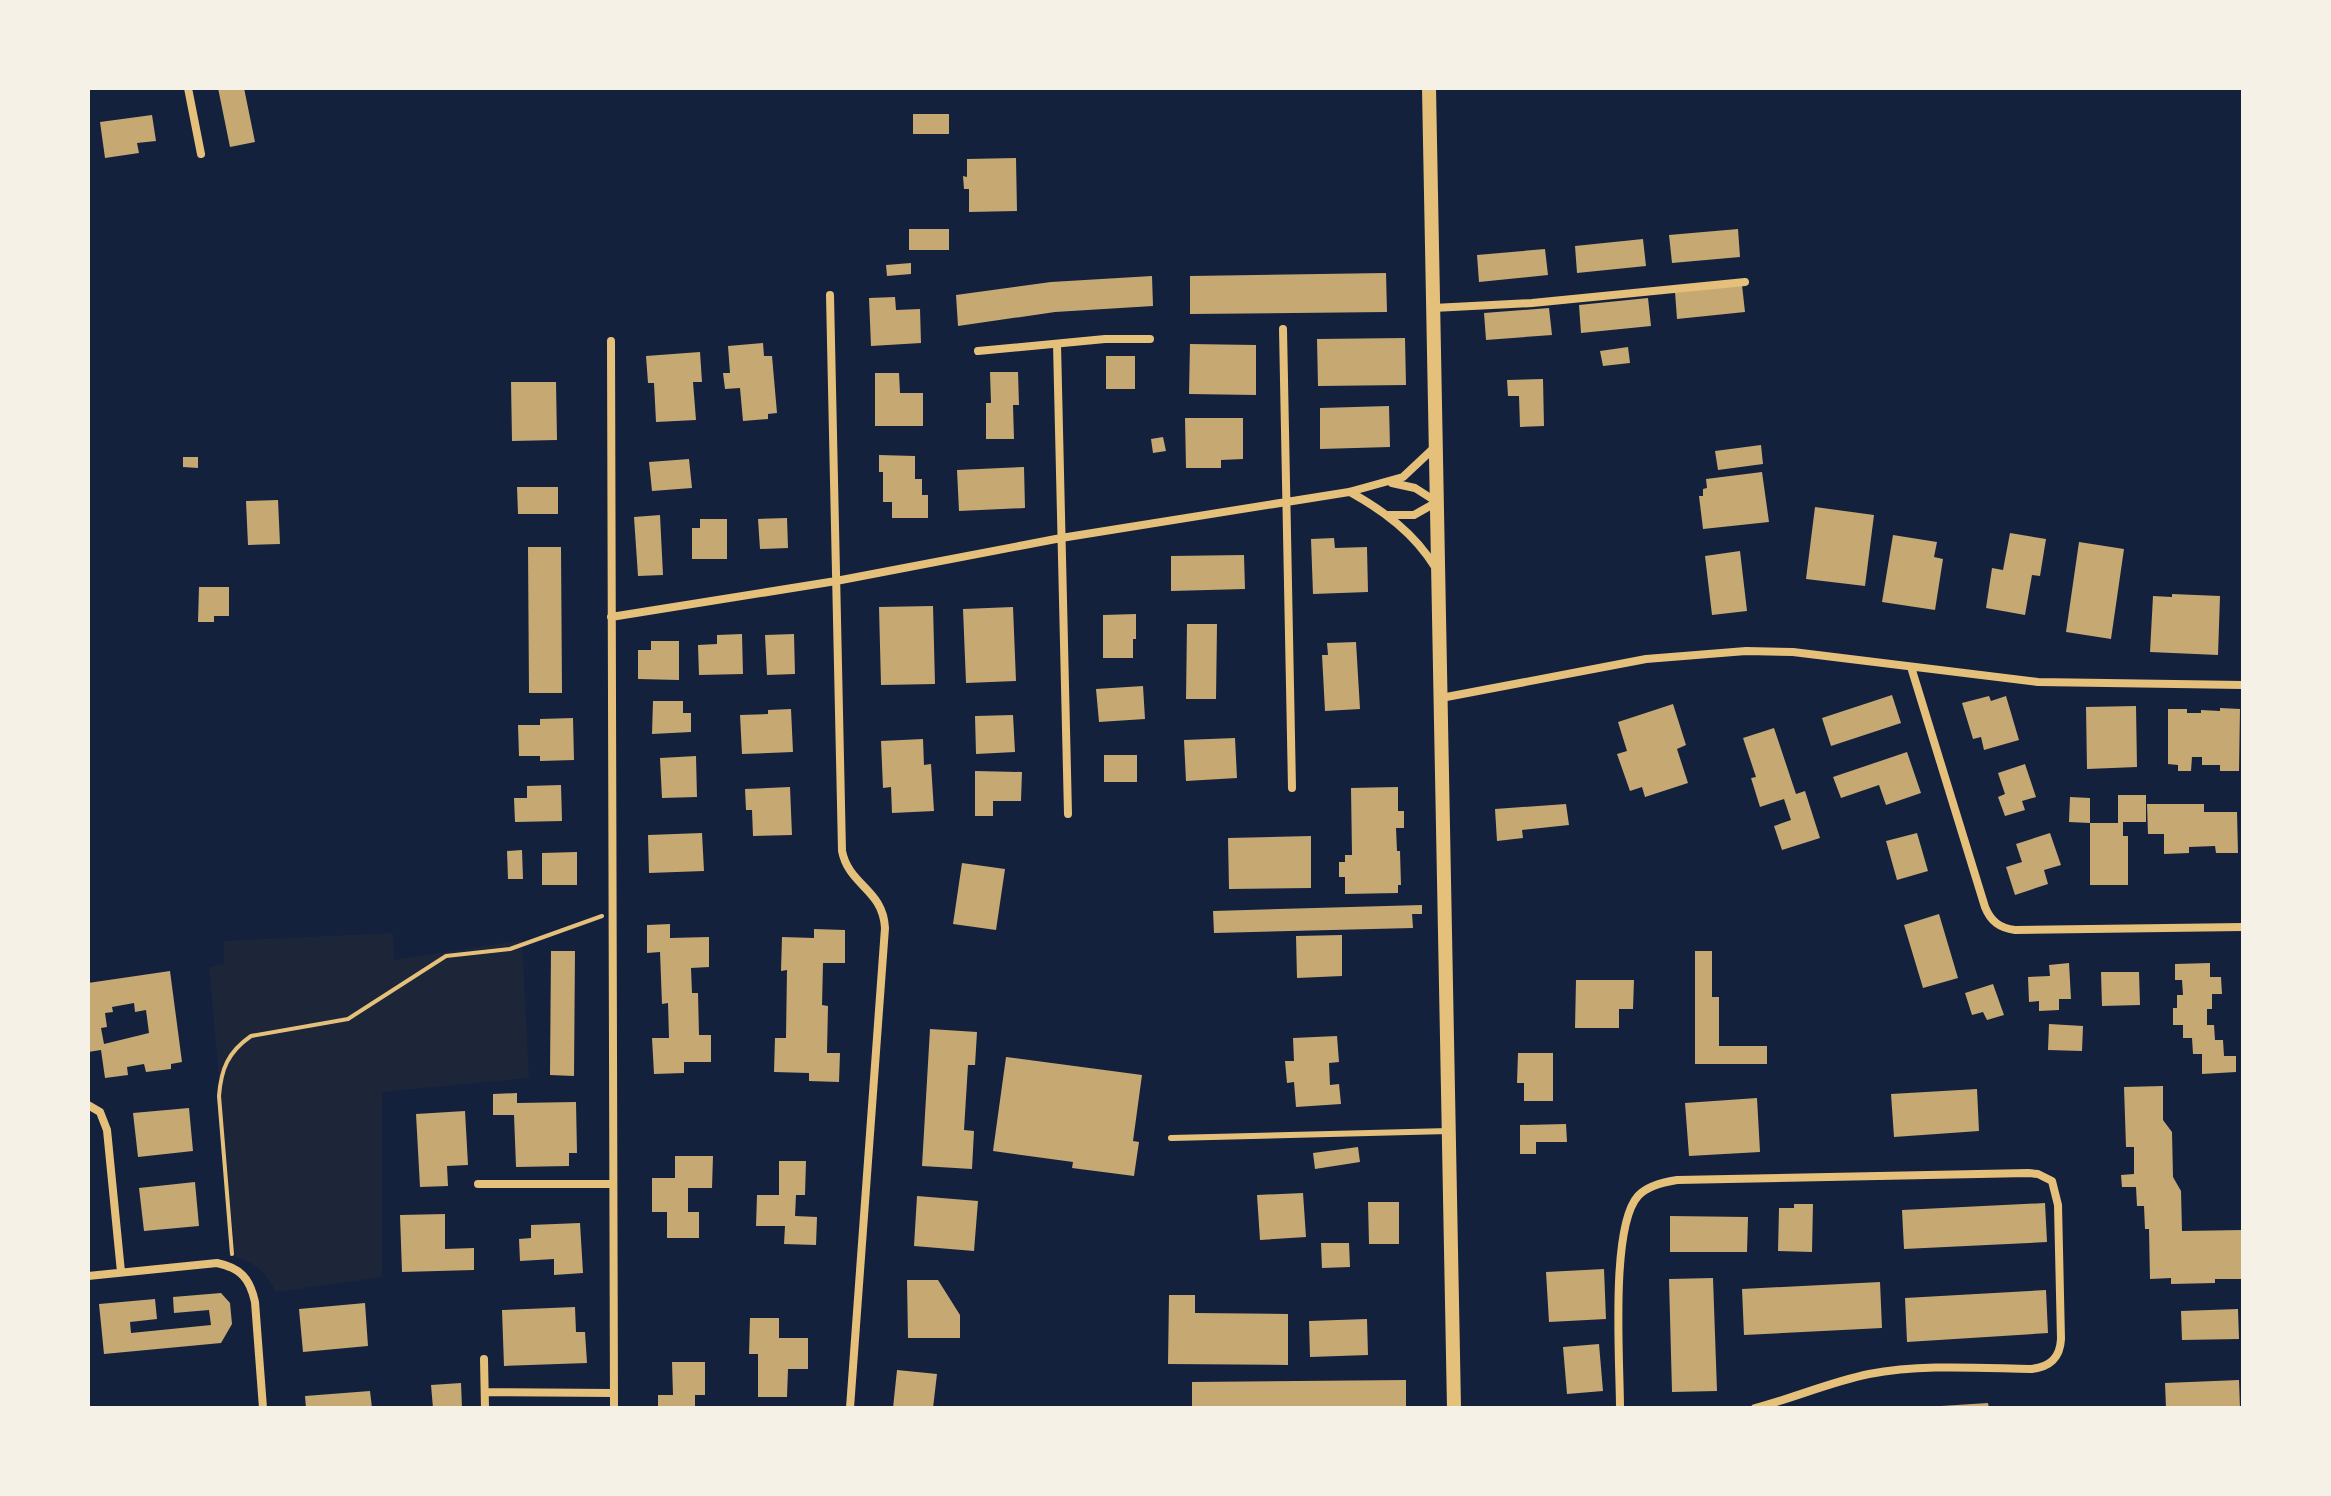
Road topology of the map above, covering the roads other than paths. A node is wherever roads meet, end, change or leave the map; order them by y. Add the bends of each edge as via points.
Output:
1 (188, 88) edge
2 (1429, 88) edge
3 (201, 154) dead end
4 (1745, 282) dead end
5 (830, 295) dead end
6 (1433, 308) junction
7 (1283, 329) dead end
8 (1150, 339) dead end
9 (611, 341) dead end
10 (1057, 344) junction
11 (978, 351) dead end
12 (1436, 447) junction
13 (1390, 482) junction
14 (1349, 492) junction
15 (1286, 502) junction
16 (1437, 502) junction
17 (1387, 514) junction
18 (1061, 538) junction
19 (1438, 572) junction
20 (836, 581) junction
21 (611, 617) junction
22 (1911, 667) junction
23 (2243, 685) edge
24 (1441, 698) junction
25 (1292, 788) dead end
26 (1068, 814) dead end
27 (2243, 927) edge
28 (88, 1105) edge
29 (1449, 1131) junction
30 (1171, 1138) dead end
31 (478, 1184) dead end
32 (613, 1184) junction
33 (121, 1272) junction
34 (88, 1276) edge
35 (484, 1359) dead end
36 (485, 1392) junction
37 (614, 1393) junction
38 (263, 1408) edge
39 (485, 1408) edge
40 (614, 1408) edge
41 (850, 1408) edge
42 (1454, 1408) edge
43 (1620, 1408) edge
44 (1755, 1408) edge

1 - 3 street
2 - 6 street
4 - 6 street
5 - 20 street
6 - 12 street
7 - 15 street
8 - 10 street
9 - 21 street
10 - 11 street
10 - 18 street
12 - 13 street
12 - 16 street
13 - 14 street
13 - 16 street via 1415,488
14 - 15 street
14 - 17 street
15 - 18 street
15 - 25 street
16 - 17 street via 1414,515
16 - 19 street
17 - 19 street via 1417,542
18 - 20 street
18 - 26 street
19 - 24 street
20 - 21 street
20 - 41 street via 842,851 851,873 883,910 885,942
21 - 32 street
22 - 23 street via 2038,682
22 - 24 street via 1793,652 1711,653 1624,663
22 - 27 street via 1993,921 2015,930
24 - 29 street
28 - 33 street via 100,1112 107,1130
29 - 30 lane
29 - 42 street
31 - 32 street
32 - 37 street
33 - 34 street
33 - 38 street via 217,1263 244,1274 255,1302
35 - 36 street
36 - 37 street
36 - 39 street
37 - 40 street
43 - 44 street via 1621,1251 1628,1215 1643,1191 1677,1180 2028,1173 2052,1181 2058,1205 2061,1339 2053,1361 2031,1369 1882,1372

